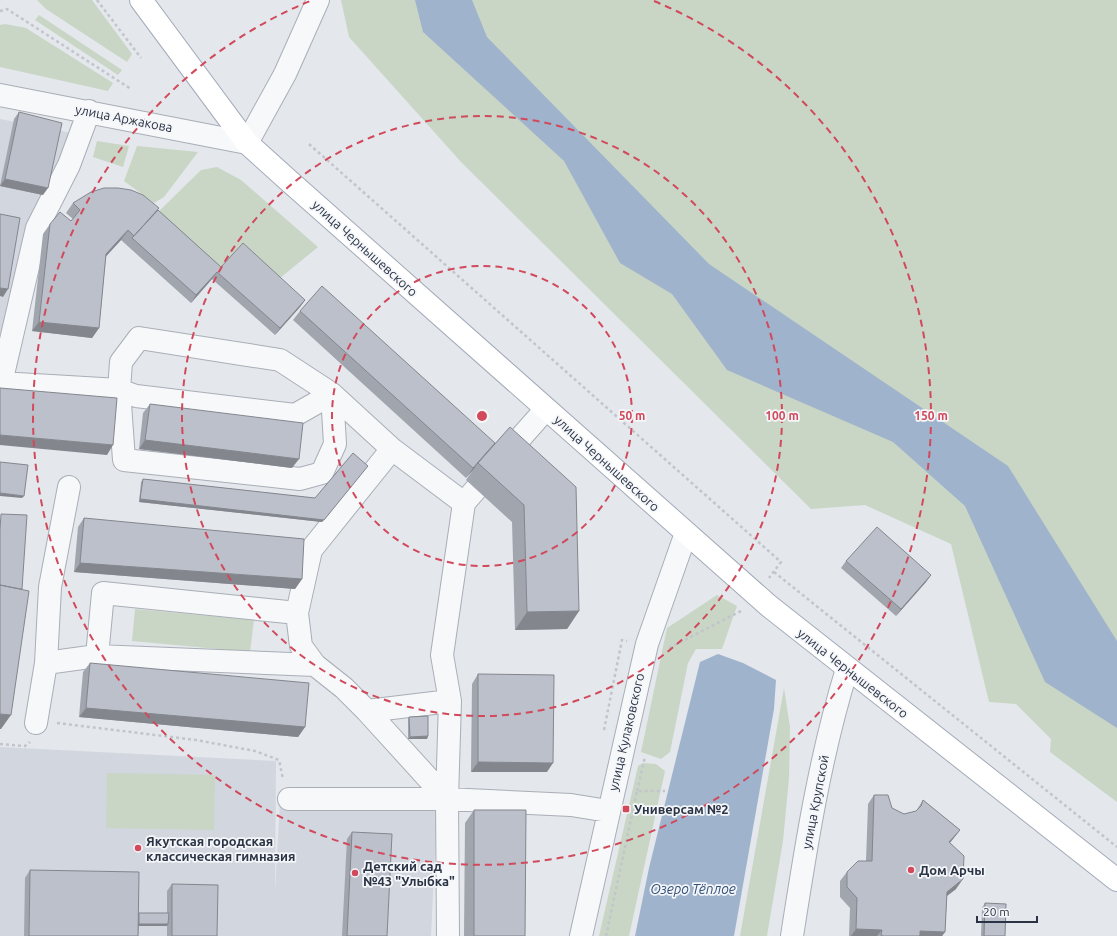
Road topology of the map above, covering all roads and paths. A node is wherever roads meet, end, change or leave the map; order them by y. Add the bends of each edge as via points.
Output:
1 (97, 0) edge
2 (141, 0) edge
3 (318, 0) edge
4 (0, 11) edge
5 (141, 58) dead end
6 (131, 89) dead end
7 (0, 95) edge
8 (89, 111) junction
9 (247, 143) junction
10 (309, 144) dead end
11 (0, 383) edge
12 (119, 390) junction
13 (332, 394) junction
14 (546, 409) junction
15 (392, 449) junction
16 (507, 454) edge
17 (69, 487) dead end
18 (686, 533) junction
19 (774, 572) junction
20 (756, 594) junction
21 (297, 613) junction
22 (669, 648) dead end
23 (97, 656) junction
24 (46, 663) junction
25 (314, 664) junction
26 (847, 669) junction
27 (450, 701) junction
28 (368, 711) junction
29 (36, 723) joint
30 (664, 791) dead end
31 (290, 799) joint
32 (447, 799) junction
33 (608, 812) junction
34 (1117, 848) edge
35 (1117, 880) edge
36 (448, 936) edge
37 (581, 936) edge
38 (606, 936) edge
39 (792, 936) edge

1 - 5 path
2 - 9 main road, улица Чернышевского
3 - 9 street via 285,74
4 - 6 path via 7,8
7 - 8 street, улица Аржакова
8 - 9 street, улица Аржакова
8 - 11 street via 69,165 37,228
9 - 14 main road, улица Чернышевского
10 - 19 path via 781,562
11 - 12 street
12 - 13 street via 136,396 294,415
12 - 13 street via 122,362 139,338 280,360
12 - 13 street via 124,460 300,479 322,473 335,444
13 - 15 street
14 - 16 street
14 - 18 main road, улица Чернышевского
15 - 21 street via 310,550
15 - 27 street via 470,496 442,655
17 - 24 street via 50,587
18 - 20 main road, улица Чернышевского
18 - 33 street, улица Кулаковского via 647,644
19 - 20 path
19 - 34 path
20 - 22 path via 744,609
20 - 26 main road, улица Чернышевского
21 - 23 street via 103,593
21 - 25 street via 302,646
23 - 24 street
23 - 25 street
24 - 29 street
25 - 28 street
26 - 35 main road, улица Чернышевского
26 - 39 street, улица Крупской via 824,752 805,849
27 - 28 street
27 - 32 street
28 - 32 street
29 - 31 path via 62,722 196,740 255,751 279,760
30 - 38 path via 638,791
31 - 32 street
32 - 33 street via 571,804
32 - 36 street
33 - 37 street, улица Кулаковского

